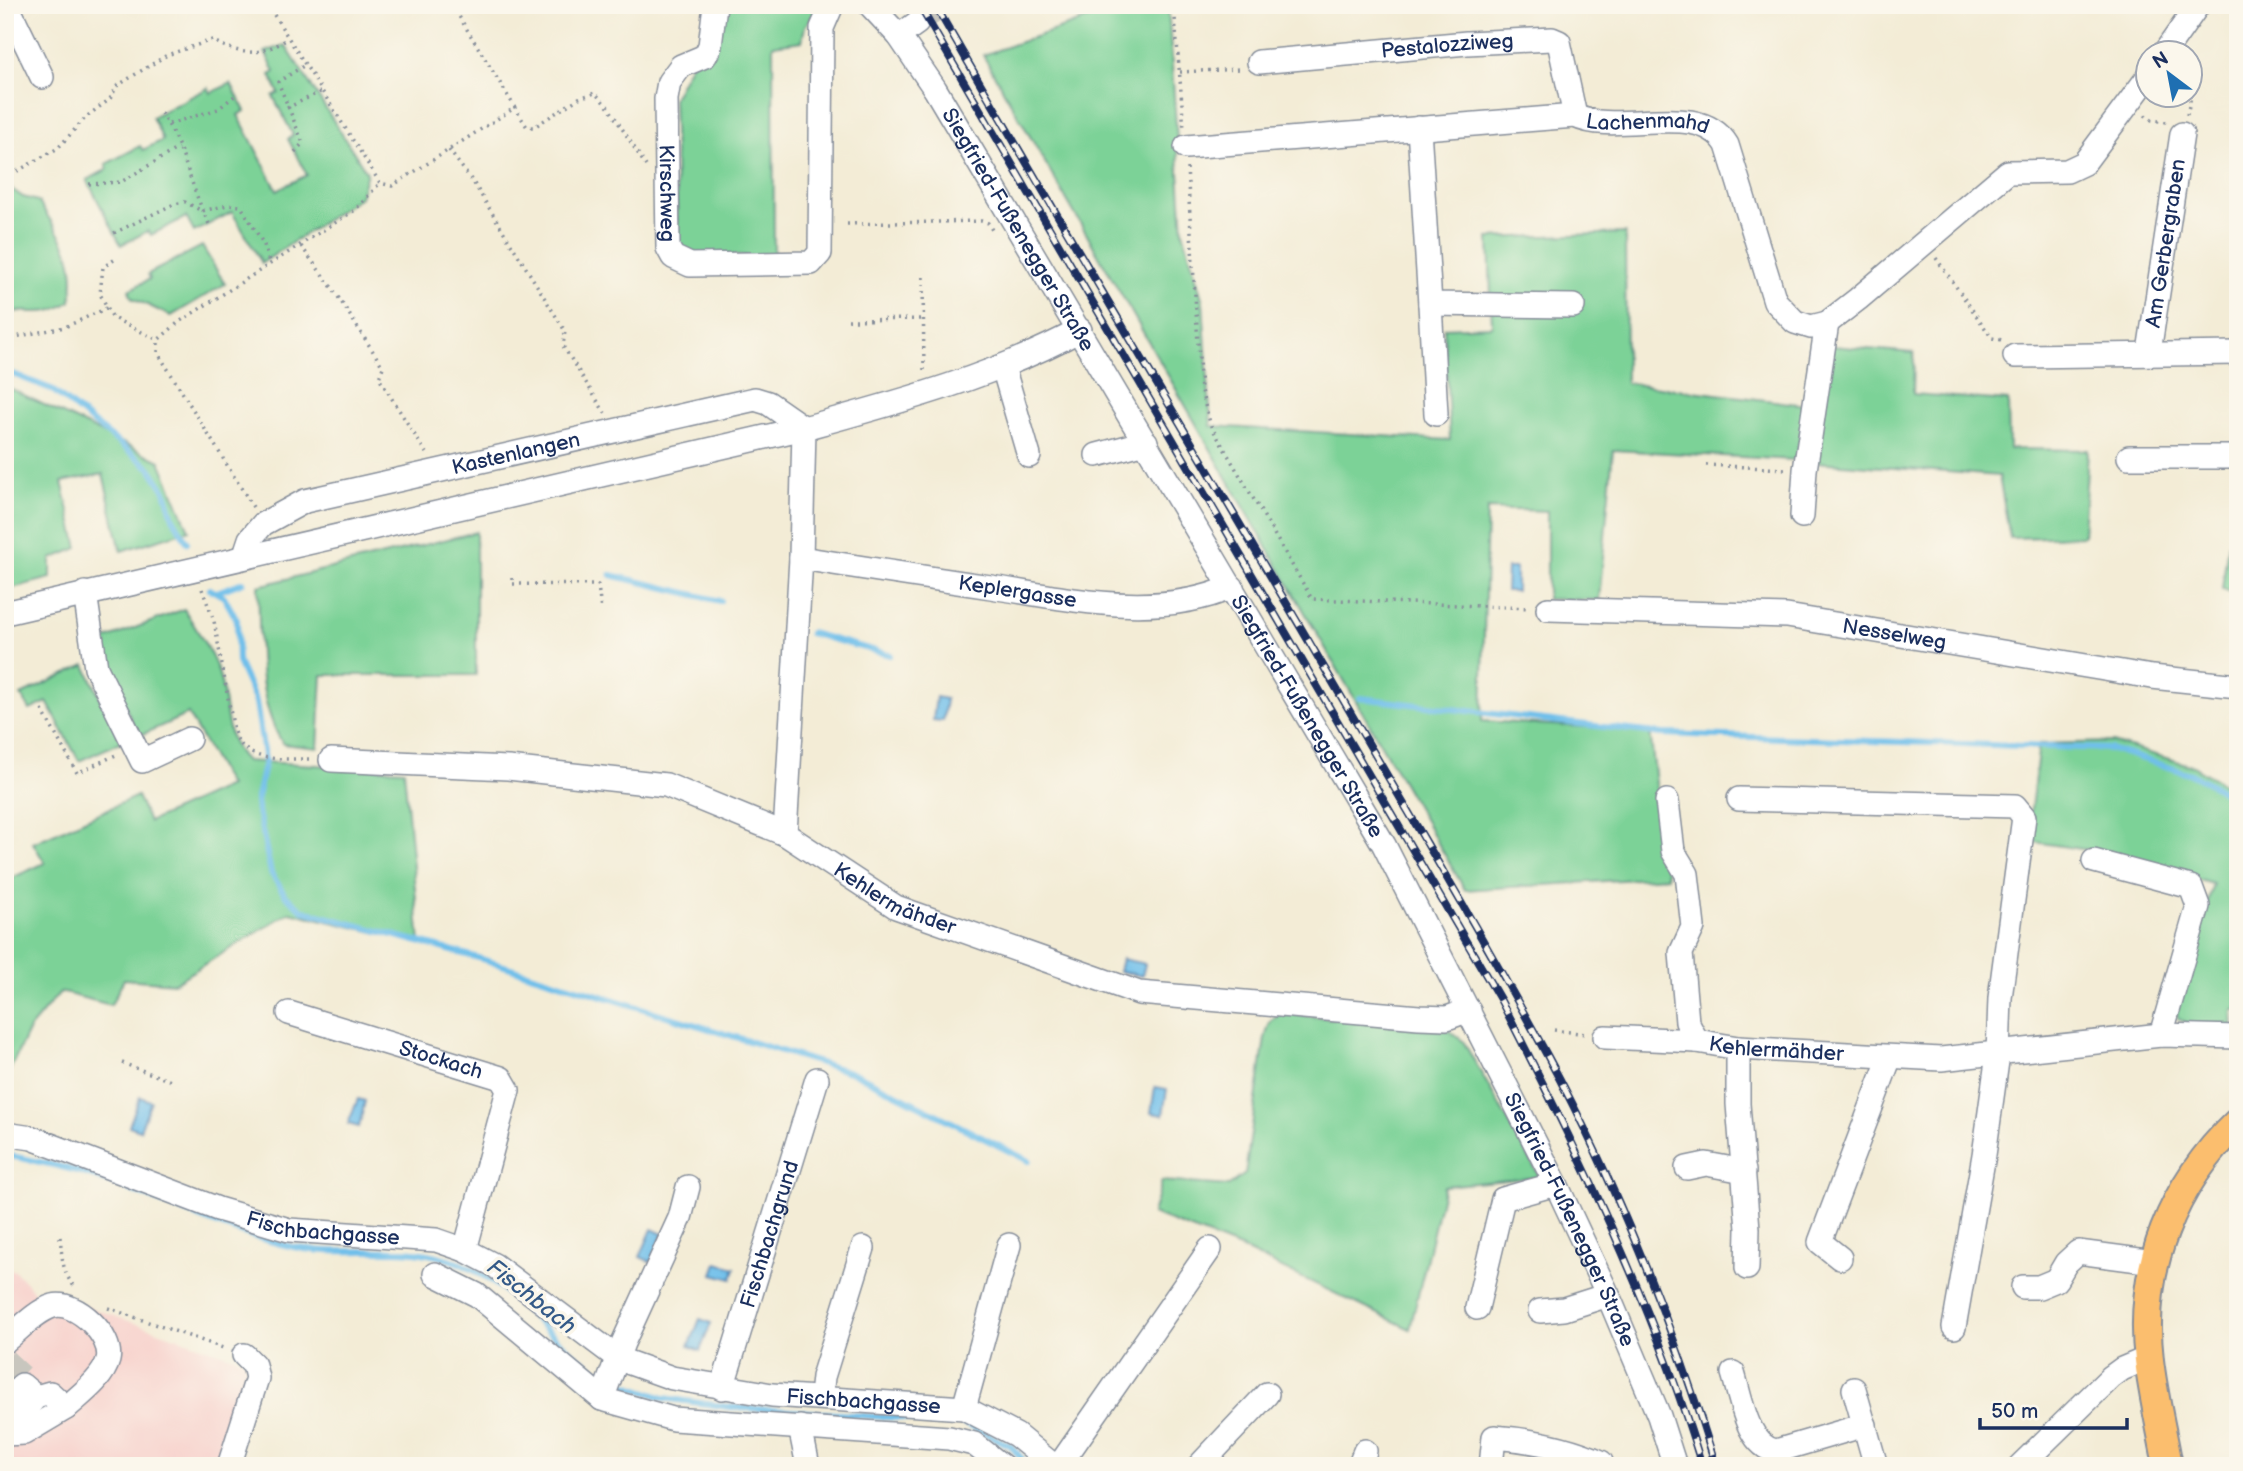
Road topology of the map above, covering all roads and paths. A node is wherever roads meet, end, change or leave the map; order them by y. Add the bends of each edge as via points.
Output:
1 (6, 5) edge
2 (452, 5) edge
3 (715, 5) edge
4 (832, 5) edge
5 (870, 5) edge
6 (1174, 5) edge
7 (2198, 5) edge
8 (274, 15) dead end
9 (289, 38) junction
10 (2175, 38) edge
11 (305, 65) junction
12 (1249, 65) joint
13 (1180, 72) junction
14 (42, 77) dead end
15 (322, 90) junction
16 (237, 94) dead end
17 (2134, 97) edge
18 (2129, 104) junction
19 (516, 107) junction
20 (287, 108) junction
21 (2188, 108) edge
22 (161, 113) dead end
23 (1575, 116) junction
24 (169, 124) junction
25 (1419, 128) junction
26 (2183, 129) junction
27 (1186, 147) junction
28 (178, 148) junction
29 (449, 150) junction
30 (295, 152) dead end
31 (647, 168) dead end
32 (5, 178) edge
33 (380, 183) junction
34 (89, 184) dead end
35 (202, 211) junction
36 (209, 224) dead end
37 (847, 225) dead end
38 (114, 233) dead end
39 (995, 234) dead end
40 (1925, 242) junction
41 (301, 246) junction
42 (114, 260) dead end
43 (270, 265) junction
44 (923, 277) dead end
45 (1430, 304) junction
46 (1573, 306) dead end
47 (107, 308) junction
48 (924, 319) junction
49 (848, 320) dead end
50 (1826, 323) junction
51 (1080, 330) junction
52 (5, 339) edge
53 (158, 340) junction
54 (2149, 352) junction
55 (2238, 354) edge
56 (2015, 356) joint
57 (1003, 367) junction
58 (924, 395) junction
59 (1436, 414) dead end
60 (804, 428) junction
61 (616, 430) junction
62 (1146, 442) junction
63 (1097, 455) dead end
64 (1029, 456) dead end
65 (2129, 457) dead end
66 (2238, 457) edge
67 (1706, 465) dead end
68 (1805, 470) junction
69 (437, 471) junction
70 (1802, 516) dead end
71 (263, 524) junction
72 (244, 557) junction
73 (801, 558) junction
74 (195, 568) junction
75 (512, 578) dead end
76 (1232, 587) junction
77 (85, 593) junction
78 (1548, 609) joint
79 (601, 611) dead end
80 (5, 613) edge
81 (2238, 686) edge
82 (42, 710) dead end
83 (189, 739) dead end
84 (134, 747) junction
85 (331, 760) joint
86 (1739, 799) dead end
87 (1667, 801) dead end
88 (785, 834) junction
89 (2094, 861) dead end
90 (1469, 1010) junction
91 (289, 1013) dead end
92 (1554, 1030) dead end
93 (2161, 1035) junction
94 (1605, 1037) joint
95 (2238, 1037) edge
96 (1697, 1041) junction
97 (1738, 1048) junction
98 (1998, 1054) junction
99 (1890, 1057) junction
100 (122, 1063) dead end
101 (817, 1079) dead end
102 (171, 1081) dead end
103 (2238, 1122) edge
104 (5, 1134) edge
105 (1687, 1168) dead end
106 (1744, 1171) junction
107 (1556, 1184) junction
108 (688, 1187) dead end
109 (60, 1237) dead end
110 (1009, 1245) dead end
111 (863, 1248) dead end
112 (1210, 1249) dead end
113 (466, 1250) junction
114 (1840, 1258) dead end
115 (2154, 1262) junction
116 (1747, 1268) dead end
117 (435, 1274) dead end
118 (2023, 1287) dead end
119 (78, 1290) dead end
120 (1608, 1295) junction
121 (97, 1303) dead end
122 (1477, 1308) dead end
123 (1540, 1311) dead end
124 (1954, 1327) dead end
125 (5, 1341) edge
126 (244, 1355) joint
127 (2148, 1359) junction
128 (617, 1363) junction
129 (1733, 1373) dead end
130 (722, 1388) junction
131 (1854, 1389) dead end
132 (18, 1391) edge
133 (604, 1394) junction
134 (1267, 1394) dead end
135 (821, 1397) junction
136 (66, 1408) junction
137 (964, 1408) junction
138 (1865, 1425) junction
139 (800, 1427) junction
140 (5, 1433) edge
141 (5, 1455) edge
142 (1601, 1462) dead end
143 (995, 1463) edge
144 (16, 1466) edge
145 (229, 1466) edge
146 (808, 1466) edge
147 (1057, 1466) edge
148 (1199, 1466) edge
149 (1491, 1466) edge
150 (1675, 1466) edge
151 (1876, 1466) edge
152 (2020, 1466) edge
153 (2168, 1466) edge

1 - 14 street
2 - 19 path
3 - 4 street, Kirschweg via 710,47 705,55 681,66 669,82 668,248 673,257 690,265 811,263 820,253 821,28
5 - 51 street, Siegfried-Fußenegger Straße via 908,30 935,89
6 - 13 path
7 - 10 street
8 - 9 path
9 - 11 path
9 - 32 path via 256,54 231,50 212,40 167,55 117,86 110,99 86,117 58,149
11 - 15 path
11 - 20 path via 278,82
12 - 13 path
12 - 23 street, Pestalozziweg via 1552,39 1559,42
13 - 27 path
15 - 20 path
15 - 33 path
16 - 24 path via 218,109
17 - 18 street
18 - 26 path via 2152,120
18 - 40 street via 2084,163 2067,172 2008,172
19 - 29 path
19 - 31 path via 527,127 534,127 595,93
20 - 30 path via 303,143
21 - 26 path
22 - 24 path
23 - 25 street, Lachenmahd
23 - 50 street, Lachenmahd via 1593,123 1684,121 1721,136 1775,301 1795,322 1811,327
24 - 28 path
25 - 27 street, Lachenmahd
25 - 45 street
26 - 54 street, Am Gerbergraben
27 - 78 path via 1201,391 1211,426 1312,599
28 - 34 path via 121,182
28 - 35 path
29 - 33 path via 392,186
29 - 61 path via 565,331 563,346
33 - 41 path via 355,211
35 - 36 path
35 - 38 path via 185,202 174,204
35 - 43 path via 241,206
37 - 39 path via 981,221
40 - 50 street
40 - 56 path via 1992,338 2006,340
41 - 43 path
41 - 69 path via 383,367 379,378
42 - 47 path via 103,267 100,294
43 - 53 path via 178,322
44 - 48 path
45 - 46 street
45 - 59 street
47 - 52 path via 65,327
47 - 53 path via 113,318
48 - 49 path
48 - 58 path
50 - 68 street
51 - 57 street, Kastenlangen
51 - 62 street, Siegfried-Fußenegger Straße
53 - 71 path via 158,353
54 - 55 street, Am Gerbergraben
54 - 56 street, Am Gerbergraben
57 - 58 street, Kastenlangen
57 - 64 street
58 - 60 street, Kastenlangen
60 - 61 street, Kastenlangen via 768,403 755,400
60 - 72 street, Kastenlangen
60 - 73 street
61 - 69 street, Kastenlangen
62 - 63 street
62 - 76 street, Siegfried-Fußenegger Straße
65 - 66 street
67 - 68 path
68 - 70 street
69 - 71 street, Kastenlangen via 306,501
71 - 72 street via 250,539
72 - 74 street, Kastenlangen
73 - 76 street, Keplergasse via 1146,606 1200,600
73 - 88 street
74 - 77 street, Kastenlangen
74 - 85 path via 214,621 236,738 246,752 258,757
75 - 79 path via 512,584 598,585
76 - 90 street, Siegfried-Fußenegger Straße via 1384,845
77 - 80 street, Kastenlangen
77 - 84 street via 96,668
78 - 81 street, Nesselweg via 1787,617 2140,676
82 - 84 path via 77,773
83 - 84 street via 142,761
85 - 88 street, Kehlermähder via 508,768 666,785
86 - 98 street via 2015,806 2020,810 2024,817 2000,998
87 - 96 street via 1672,851 1687,874 1693,927 1681,953 1687,1022
88 - 90 street, Kehlermähder via 896,907 1139,993 1428,1018 1452,1017
89 - 93 street via 2191,887 2198,906
90 - 107 street, Siegfried-Fußenegger Straße
91 - 113 street, Stockach via 501,1077 507,1083
92 - 94 path
93 - 95 street, Kehlermähder
93 - 98 street, Kehlermähder
94 - 96 street, Kehlermähder
96 - 97 street, Kehlermähder
97 - 99 street, Kehlermähder
97 - 106 street
98 - 99 street, Kehlermähder
98 - 124 street
99 - 114 street via 1820,1242
100 - 102 path
101 - 130 street, Fischbachgrund
103 - 115 main road via 2183,1188 2160,1237
104 - 113 street, Fischbachgasse via 32,1138 218,1209 289,1230 436,1240
105 - 106 street via 1706,1164
106 - 116 street
107 - 120 street, Siegfried-Fußenegger Straße
107 - 122 street via 1503,1199
108 - 128 street via 680,1218
109 - 119 path via 62,1260
110 - 137 street
111 - 135 street via 823,1377
112 - 147 street, Fischbachgasse
113 - 128 street, Fischbachgasse via 494,1265
115 - 118 street via 2078,1252 2056,1280
115 - 127 main road via 2148,1292
117 - 133 street, Fischbachgasse via 477,1295
120 - 123 street via 1564,1309
120 - 150 street, Siegfried-Fußenegger Straße
121 - 126 path
125 - 136 street via 53,1306 79,1313 93,1325 106,1343 108,1363
126 - 145 street via 254,1365 257,1378
127 - 152 street via 2111,1377
127 - 153 main road
128 - 130 street, Fischbachgasse
128 - 133 street
129 - 138 street via 1755,1439 1765,1449 1776,1451
130 - 135 street, Fischbachgasse
131 - 138 street
132 - 136 street via 50,1393
132 - 140 street
133 - 139 street, Fischbachgasse via 673,1419
134 - 148 street
135 - 137 street, Fischbachgasse
136 - 140 street via 24,1433
137 - 147 street, Fischbachgasse via 1016,1435
138 - 151 street
139 - 143 street, Fischbachgasse via 949,1438 974,1444
139 - 146 street, Fischbachgasse
141 - 144 path
142 - 149 street via 1573,1449 1494,1437

